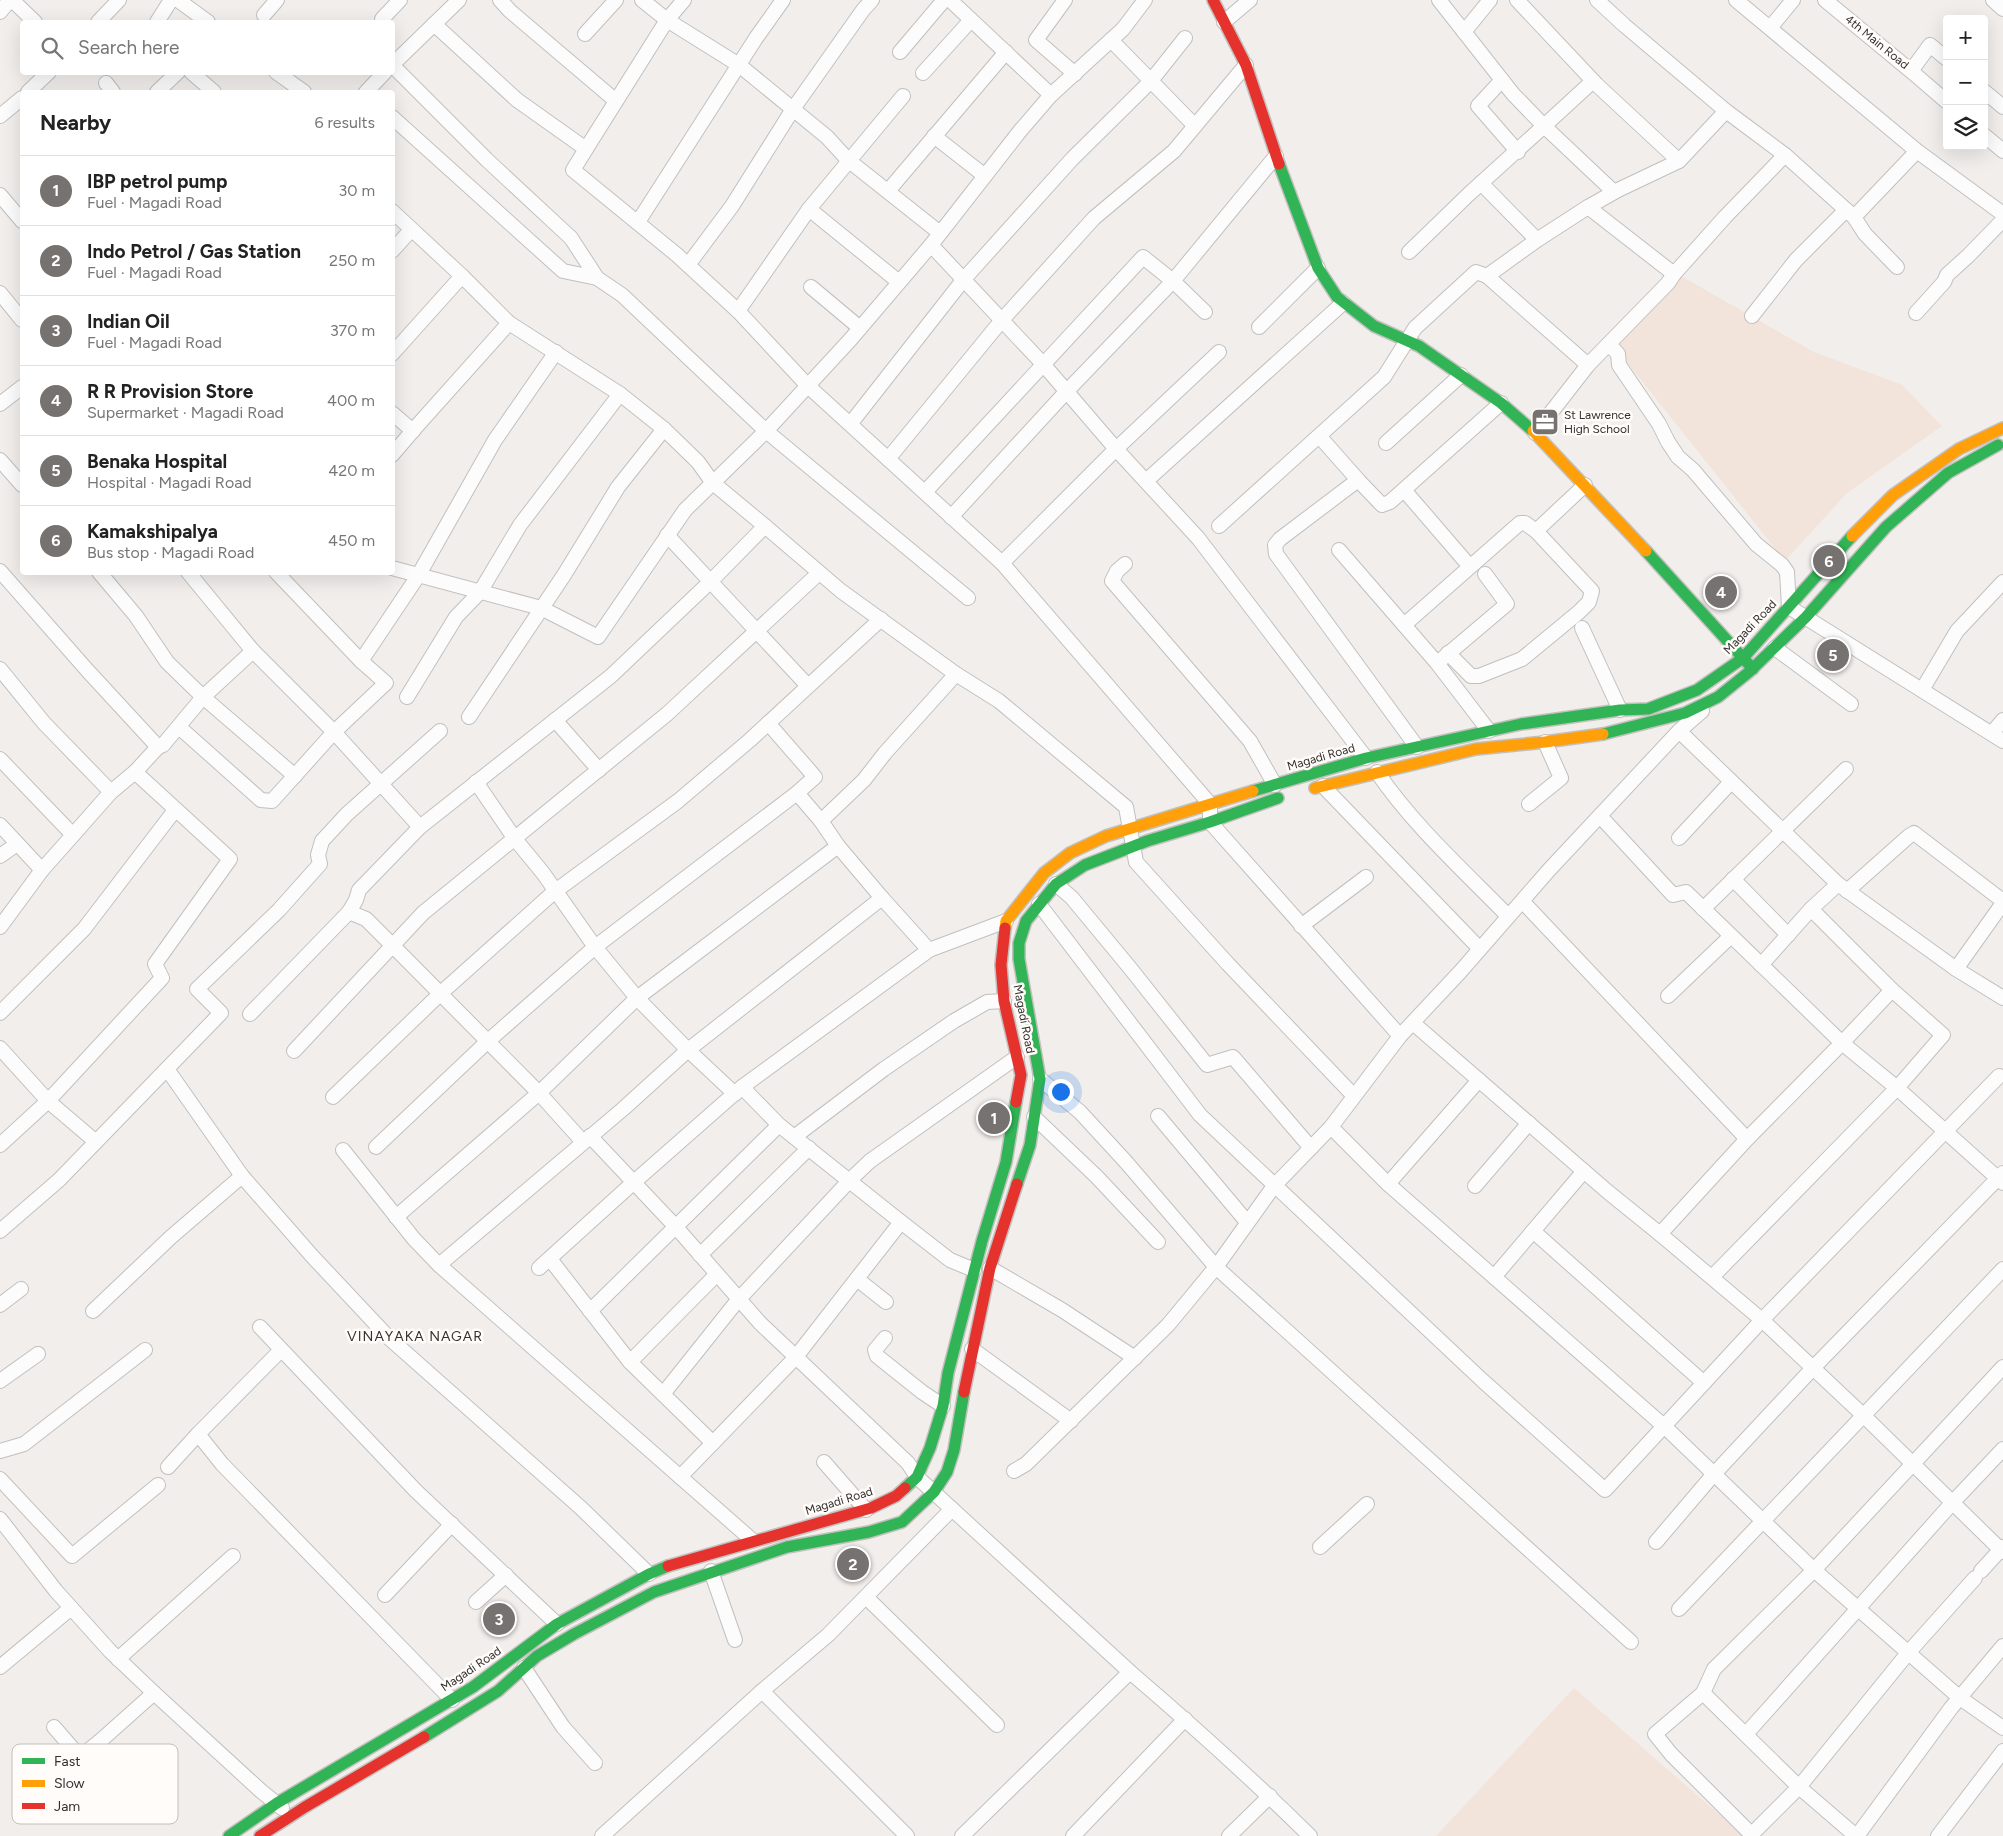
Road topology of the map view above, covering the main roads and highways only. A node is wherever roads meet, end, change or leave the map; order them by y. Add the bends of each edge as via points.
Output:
1 (1213, 0) edge
2 (2003, 428) edge
3 (2003, 442) edge
4 (1743, 658) junction
5 (1753, 669) junction
6 (1307, 790) dead end
7 (1291, 794) dead end
8 (229, 1836) edge
9 (260, 1836) edge

1 - 4 main road via 1246,65 1318,268 1337,297 1374,326 1419,346 1501,403 1535,433
2 - 4 main road, Magadi Road via 1959,449 1893,495
3 - 5 main road via 1948,472 1886,527 1806,617
4 - 5 main road
4 - 8 main road, Magadi Road via 1697,690 1648,709 1521,724 1366,758 1131,828 1086,844 1063,858 1044,873 1006,921 1001,965 1004,1000 1022,1075 1006,1162 974,1270 943,1406 917,1477 896,1496 866,1510 679,1562 602,1598 557,1624 476,1685 277,1803
5 - 6 main road via 1718,697 1685,713 1613,732 1476,749
7 - 9 main road, Magadi Road via 1085,865 1056,884 1026,921 1019,943 1022,981 1040,1079 1030,1145 990,1268 954,1450 947,1472 934,1492 902,1522 869,1532 787,1547 654,1592 537,1656 498,1690

